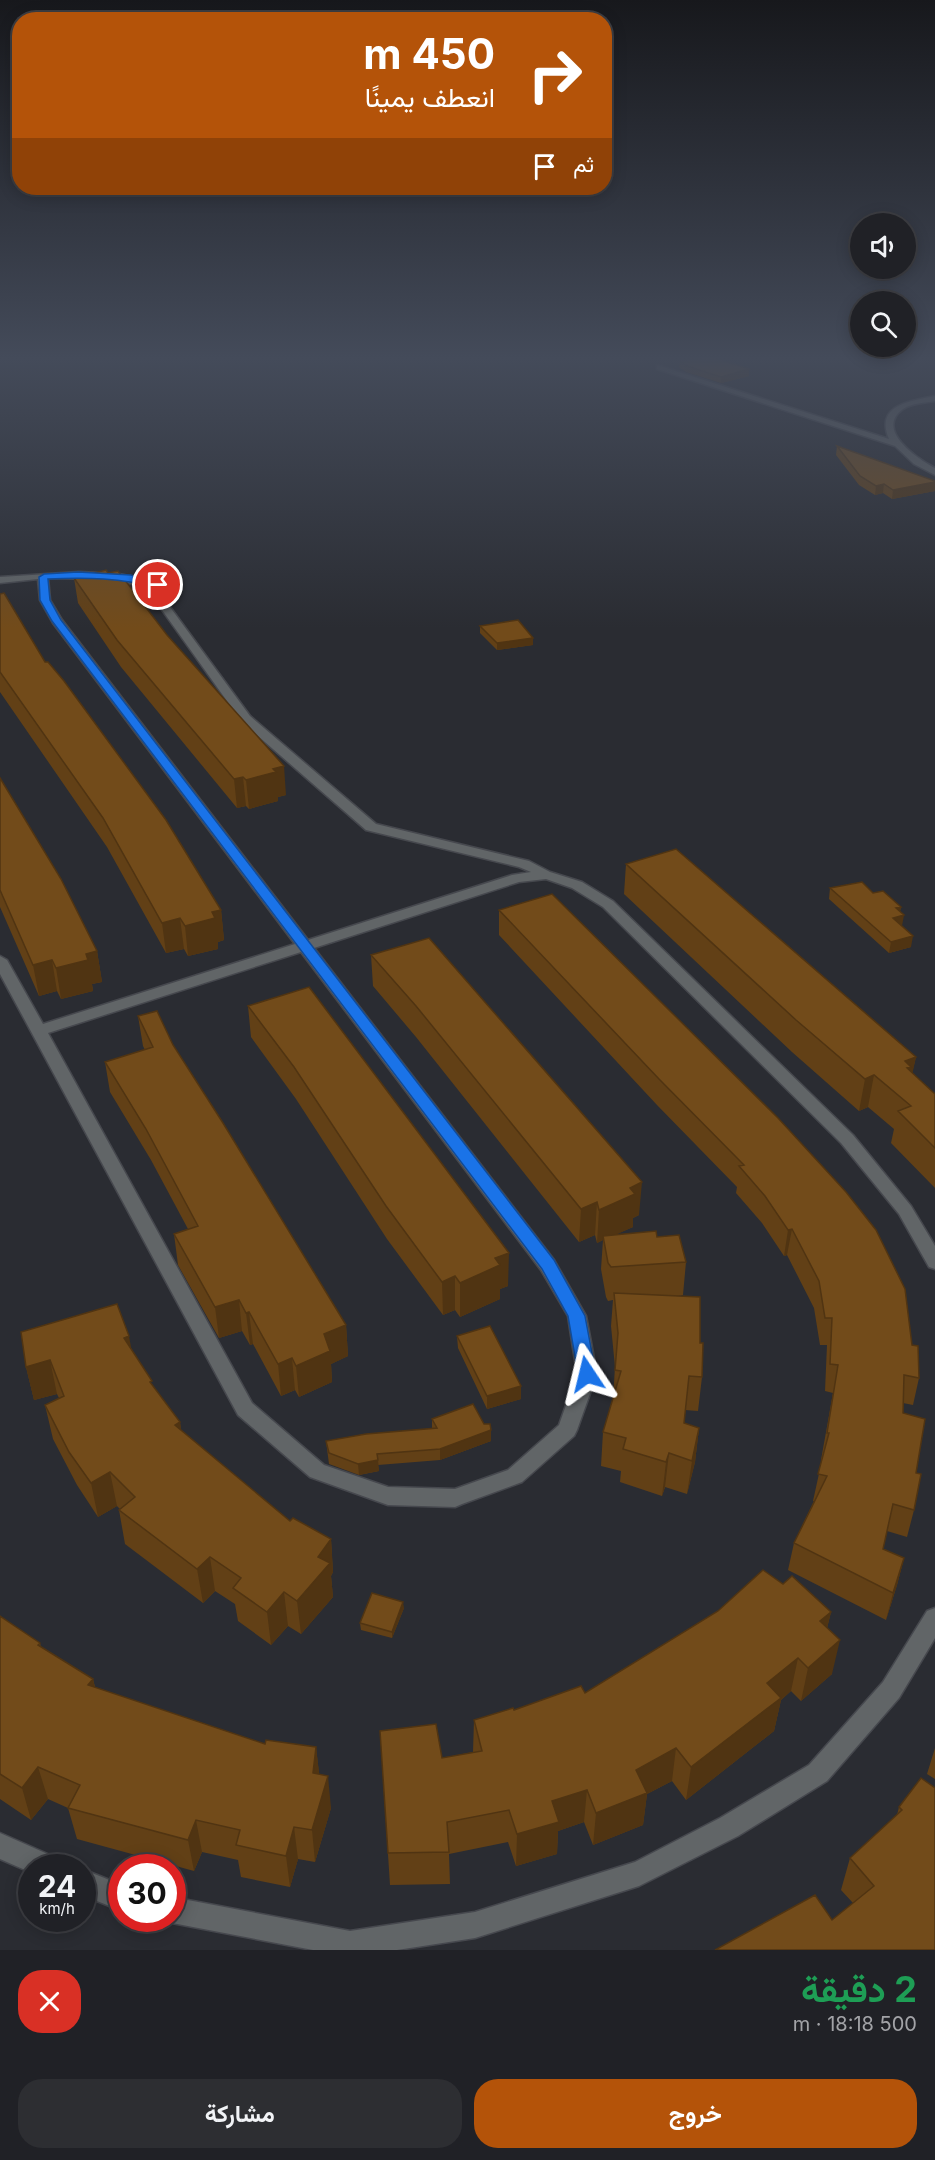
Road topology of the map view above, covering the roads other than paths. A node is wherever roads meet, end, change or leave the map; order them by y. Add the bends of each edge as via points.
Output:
1 (898, 446) edge
2 (935, 472) edge
3 (44, 577) junction
4 (0, 580) edge
5 (547, 874) junction
6 (305, 946) junction
7 (0, 960) edge
8 (39, 1031) junction
9 (935, 1262) edge
10 (935, 1618) edge
11 (0, 1846) edge
12 (18, 1854) edge
13 (186, 1913) edge

1 - 2 street via 912,460
3 - 4 street
3 - 5 street via 131,578 158,585 162,603 246,718 371,827 524,864
3 - 6 street via 45,600 57,621
5 - 6 street via 517,878
5 - 9 street via 577,885 608,904 847,1139 905,1210
6 - 8 street
6 - 8 street via 548,1265 577,1316 587,1374 567,1430 515,1476 455,1498 388,1496 317,1471 245,1409
7 - 8 street
10 - 13 street via 891,1690 818,1773 729,1827 639,1873 475,1925 350,1944
11 - 12 street

